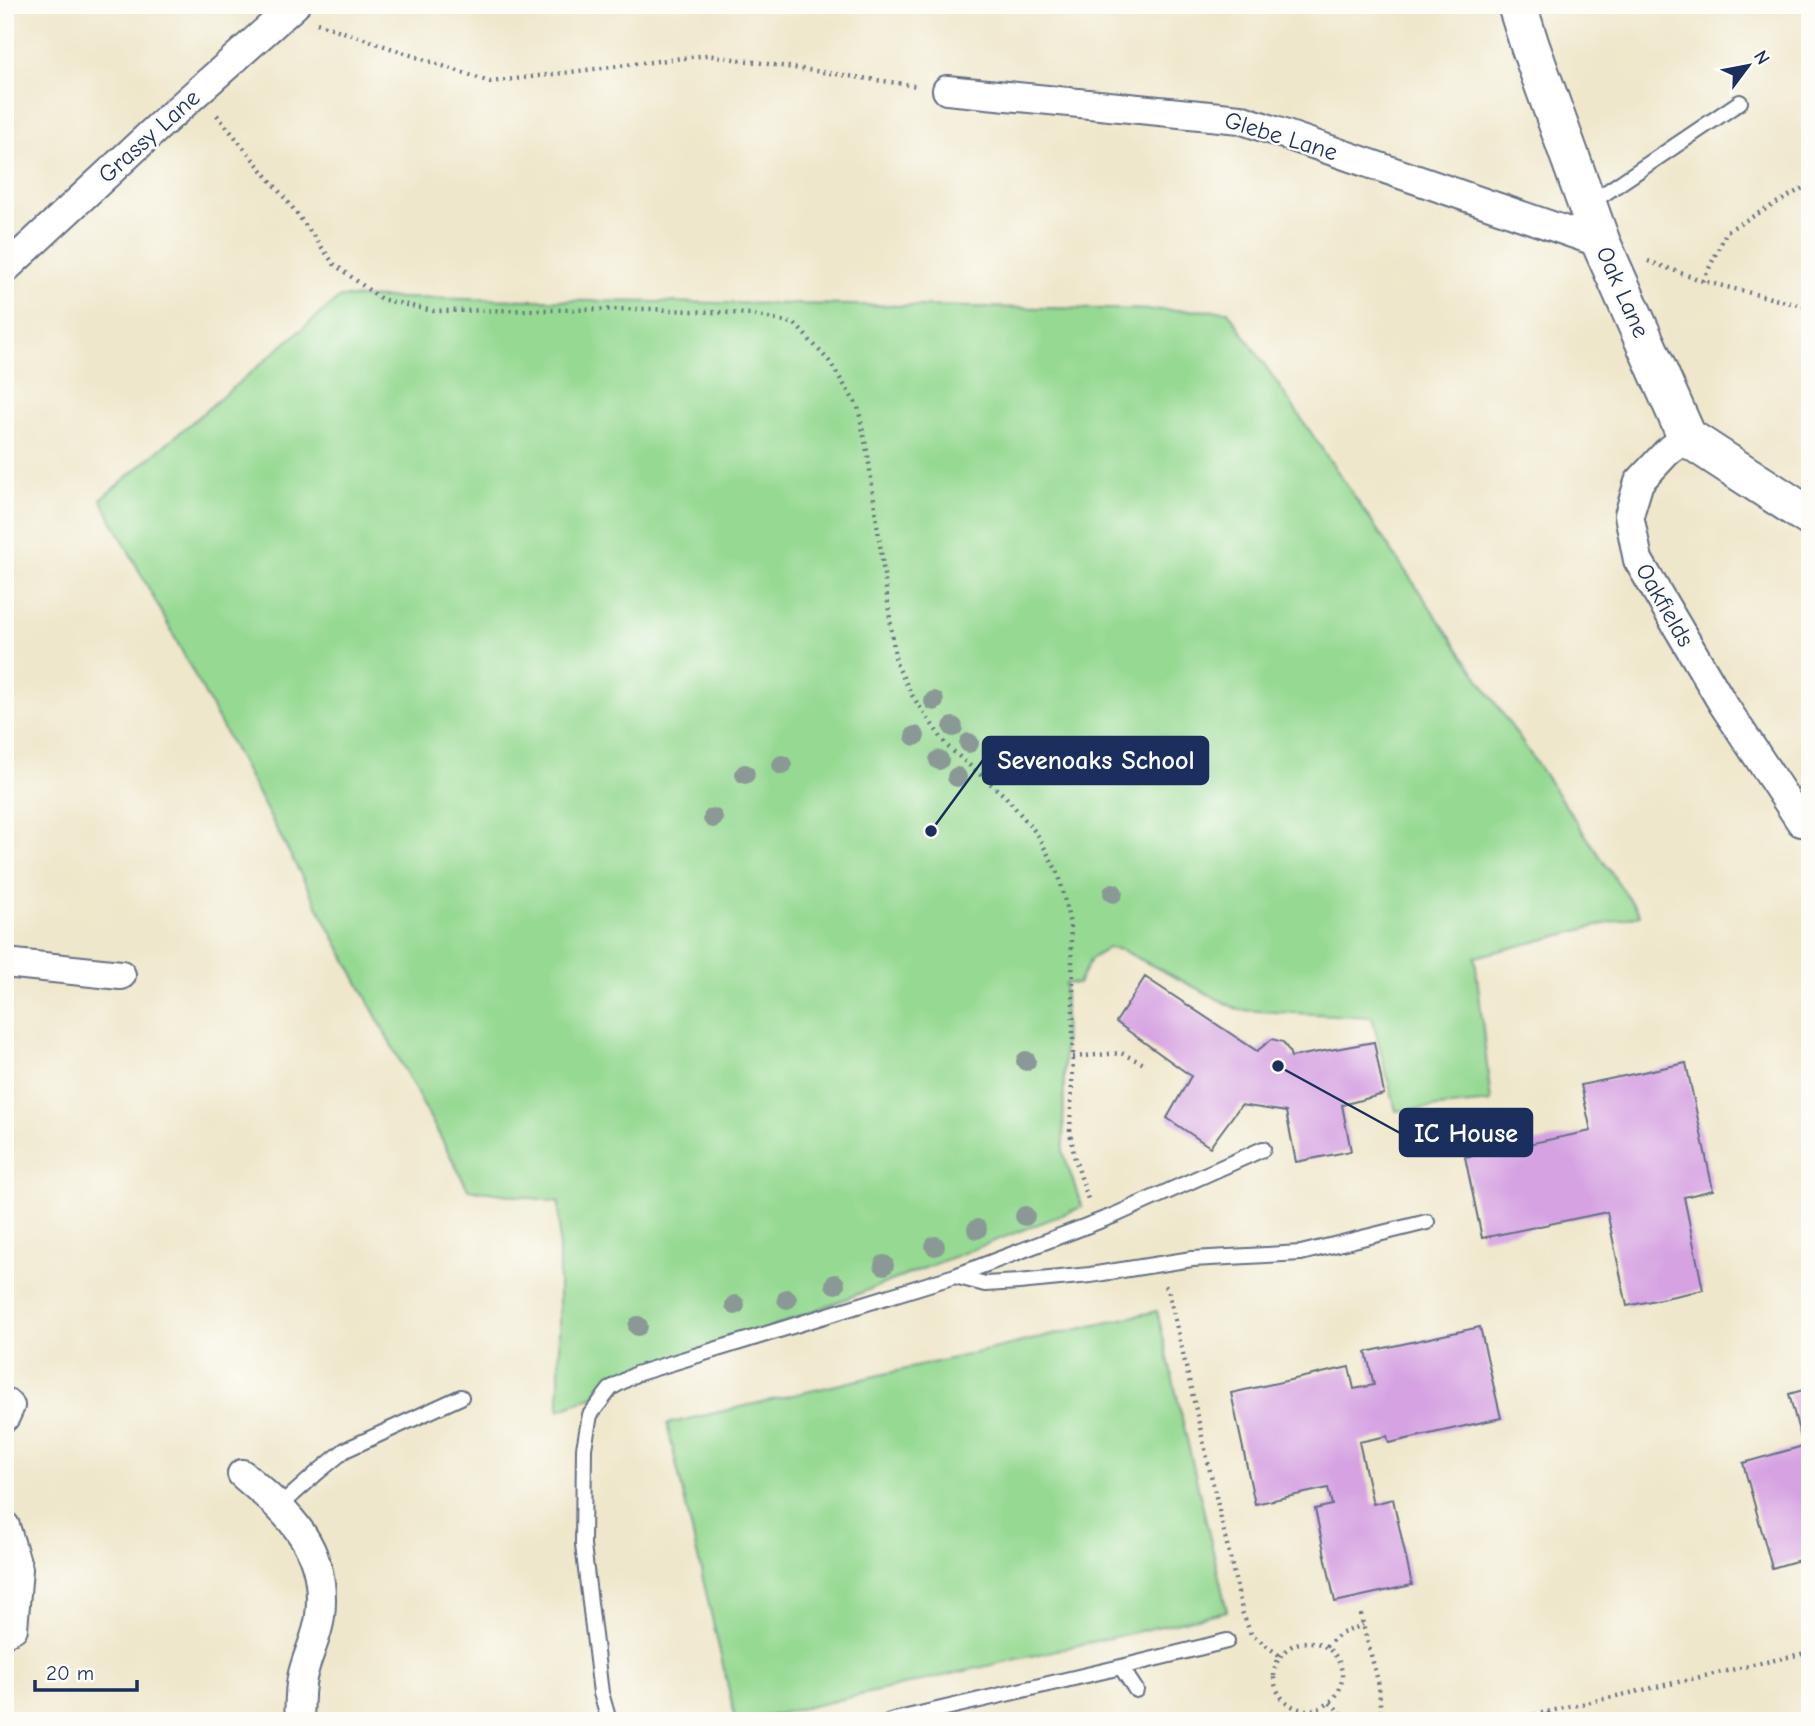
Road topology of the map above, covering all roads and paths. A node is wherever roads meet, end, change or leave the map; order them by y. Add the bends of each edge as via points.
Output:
1 (1517, 5) edge
2 (291, 7) edge
3 (947, 90) joint
4 (198, 91) junction
5 (1740, 102) dead end
6 (1810, 184) edge
7 (1587, 205) junction
8 (1601, 243) junction
9 (5, 268) edge
10 (1703, 281) junction
11 (1810, 308) edge
12 (1687, 437) junction
13 (1810, 517) edge
14 (1801, 822) dead end
15 (5, 963) edge
16 (121, 975) dead end
17 (1073, 1057) junction
18 (1144, 1064) dead end
19 (1263, 1149) dead end
20 (1092, 1209) dead end
21 (1427, 1222) dead end
22 (955, 1276) junction
23 (1168, 1289) dead end
24 (461, 1397) dead end
25 (5, 1402) edge
26 (5, 1417) edge
27 (242, 1474) dead end
28 (280, 1506) junction
29 (5, 1526) edge
30 (1361, 1614) dead end
31 (1363, 1625) junction
32 (5, 1632) edge
33 (1227, 1641) dead end
34 (1326, 1646) junction
35 (1810, 1653) edge
36 (1280, 1656) junction
37 (1121, 1667) junction
38 (1136, 1690) dead end
39 (1330, 1703) junction
40 (1549, 1712) junction
41 (299, 1721) edge
42 (609, 1721) edge
43 (890, 1721) edge
44 (1350, 1721) edge
45 (1381, 1721) edge
46 (1507, 1721) edge
47 (1547, 1721) edge

1 - 7 street, Oak Lane
2 - 3 path via 490,82 707,55
2 - 4 street, Grassy Lane
3 - 8 street, Glebe Lane via 1240,119
4 - 9 street, Grassy Lane
4 - 17 path via 334,264 381,299 433,311 650,309 750,314 795,324 829,361 858,407 896,663 947,746 1006,797 1037,834 1059,875 1070,924
5 - 7 lane
6 - 10 path via 1727,231
7 - 8 street, Oak Lane
8 - 10 path
8 - 12 street, Oak Lane
10 - 11 path
12 - 13 street
12 - 14 street, Oakfields via 1639,482 1629,515 1638,560 1723,704
15 - 16 street
17 - 18 path via 1121,1053
17 - 20 path via 1070,1132
19 - 22 lane via 1115,1215
21 - 22 lane via 1301,1253 1192,1259 1019,1282 985,1284
22 - 42 lane via 636,1374 611,1388 590,1415 584,1448 583,1545 601,1693
23 - 36 path via 1243,1614 1251,1634
24 - 28 lane via 345,1450
25 - 26 street via 10,1406
27 - 28 street
28 - 41 street via 310,1545 321,1578 320,1618 302,1679
29 - 32 street via 18,1569 13,1628
30 - 31 path
31 - 34 path via 1340,1634
31 - 45 path via 1379,1685
33 - 37 lane
34 - 36 path via 1295,1643
34 - 39 path via 1342,1671 1339,1691
35 - 40 path
36 - 39 path via 1273,1675 1286,1702 1305,1710
37 - 38 lane
37 - 43 lane
39 - 44 path
40 - 46 path
40 - 47 path

